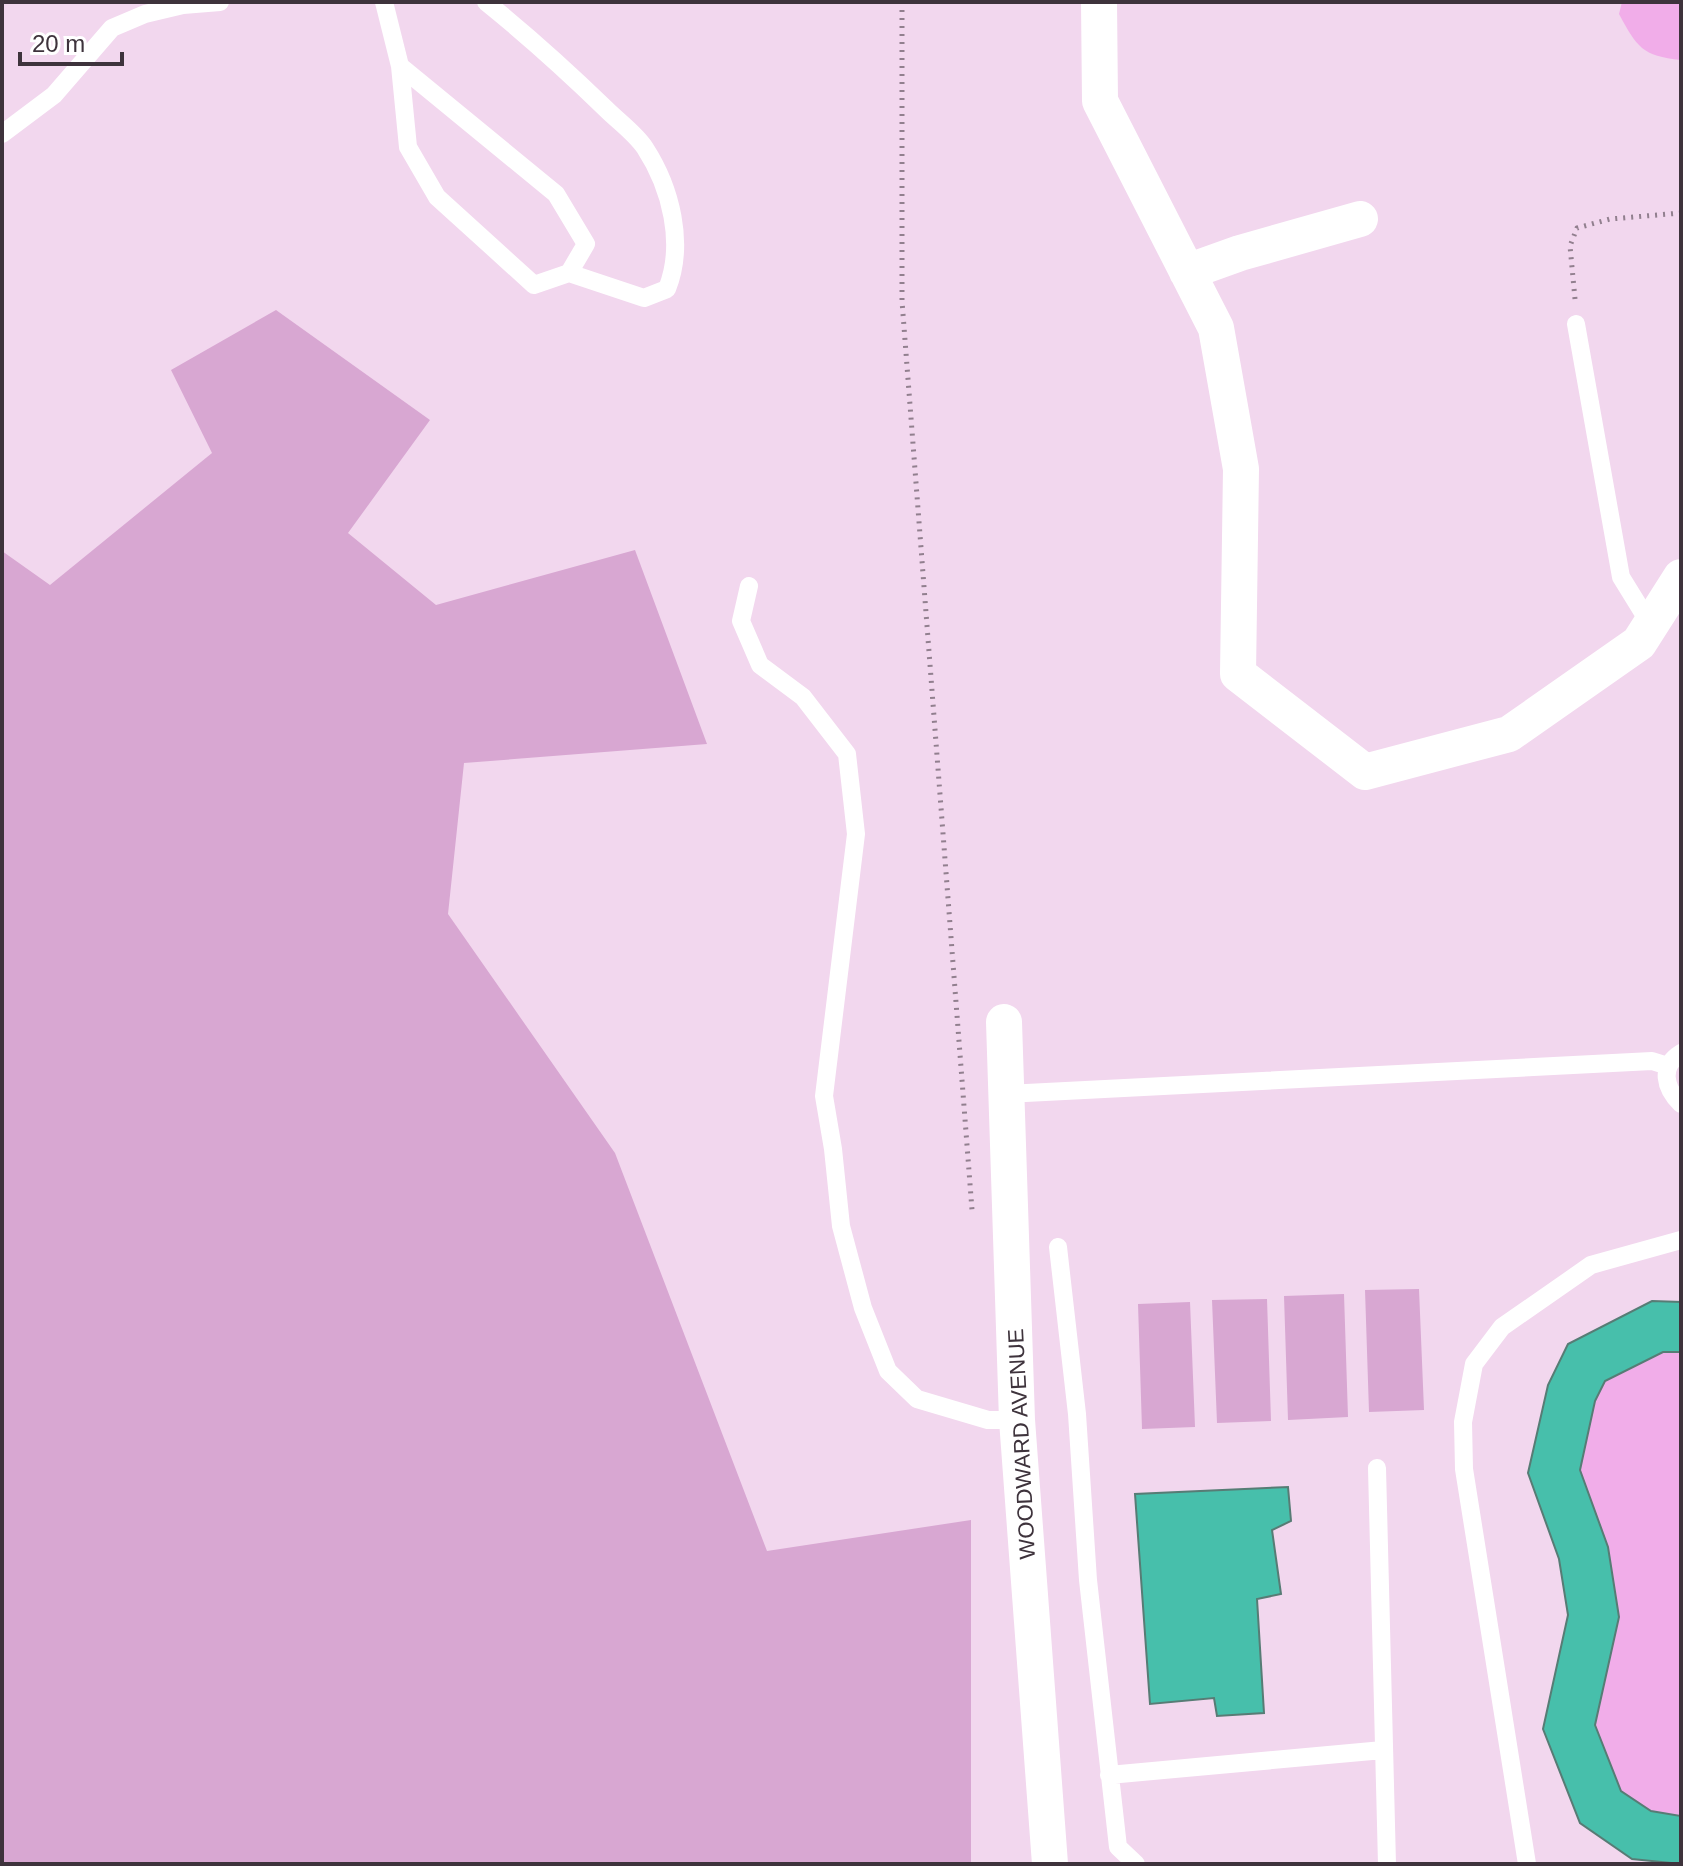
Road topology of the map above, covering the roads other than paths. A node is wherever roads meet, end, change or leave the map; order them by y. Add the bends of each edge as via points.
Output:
1 (220, 2) edge
2 (384, 2) edge
3 (486, 2) edge
4 (1099, 2) edge
5 (400, 66) junction
6 (2, 134) edge
7 (1360, 219) dead end
8 (1187, 272) junction
9 (569, 273) junction
10 (1576, 324) road end
11 (1681, 577) edge
12 (749, 586) dead end
13 (1650, 624) junction
14 (1004, 1022) dead end
15 (1674, 1060) edge
16 (1006, 1094) junction
17 (1681, 1104) edge
18 (1681, 1240) edge
19 (1058, 1247) dead end
20 (1017, 1420) junction
21 (1377, 1468) dead end
22 (1383, 1750) junction
23 (1109, 1775) junction
24 (1050, 1864) edge
25 (1136, 1864) edge
26 (1387, 1864) edge
27 (1527, 1864) edge

1 - 6 lane via 145,14 112,28 54,95
2 - 5 lane
3 - 9 lane via 547,51 645,147 669,200 676,240 675,269 667,289 644,298
4 - 8 street via 1100,101
5 - 9 lane via 556,194 586,244
5 - 9 lane via 408,147 437,197 534,285
7 - 8 street
8 - 13 street via 1216,328 1241,469 1238,674 1365,772 1509,734 1639,643
10 - 13 lane via 1621,577
11 - 13 street
12 - 20 lane via 741,621 760,665 803,697 847,754 856,834 824,1096 841,1226 863,1308 888,1371 917,1399 988,1420
14 - 16 street, WOODWARD AVENUE
15 - 16 lane
15 - 17 lane via 1666,1080
16 - 20 street, WOODWARD AVENUE
18 - 27 lane via 1591,1265 1502,1327 1474,1364 1463,1422 1464,1469
19 - 23 lane
20 - 24 street, WOODWARD AVENUE
21 - 22 lane
22 - 23 lane
22 - 26 lane
23 - 25 lane via 1118,1847

